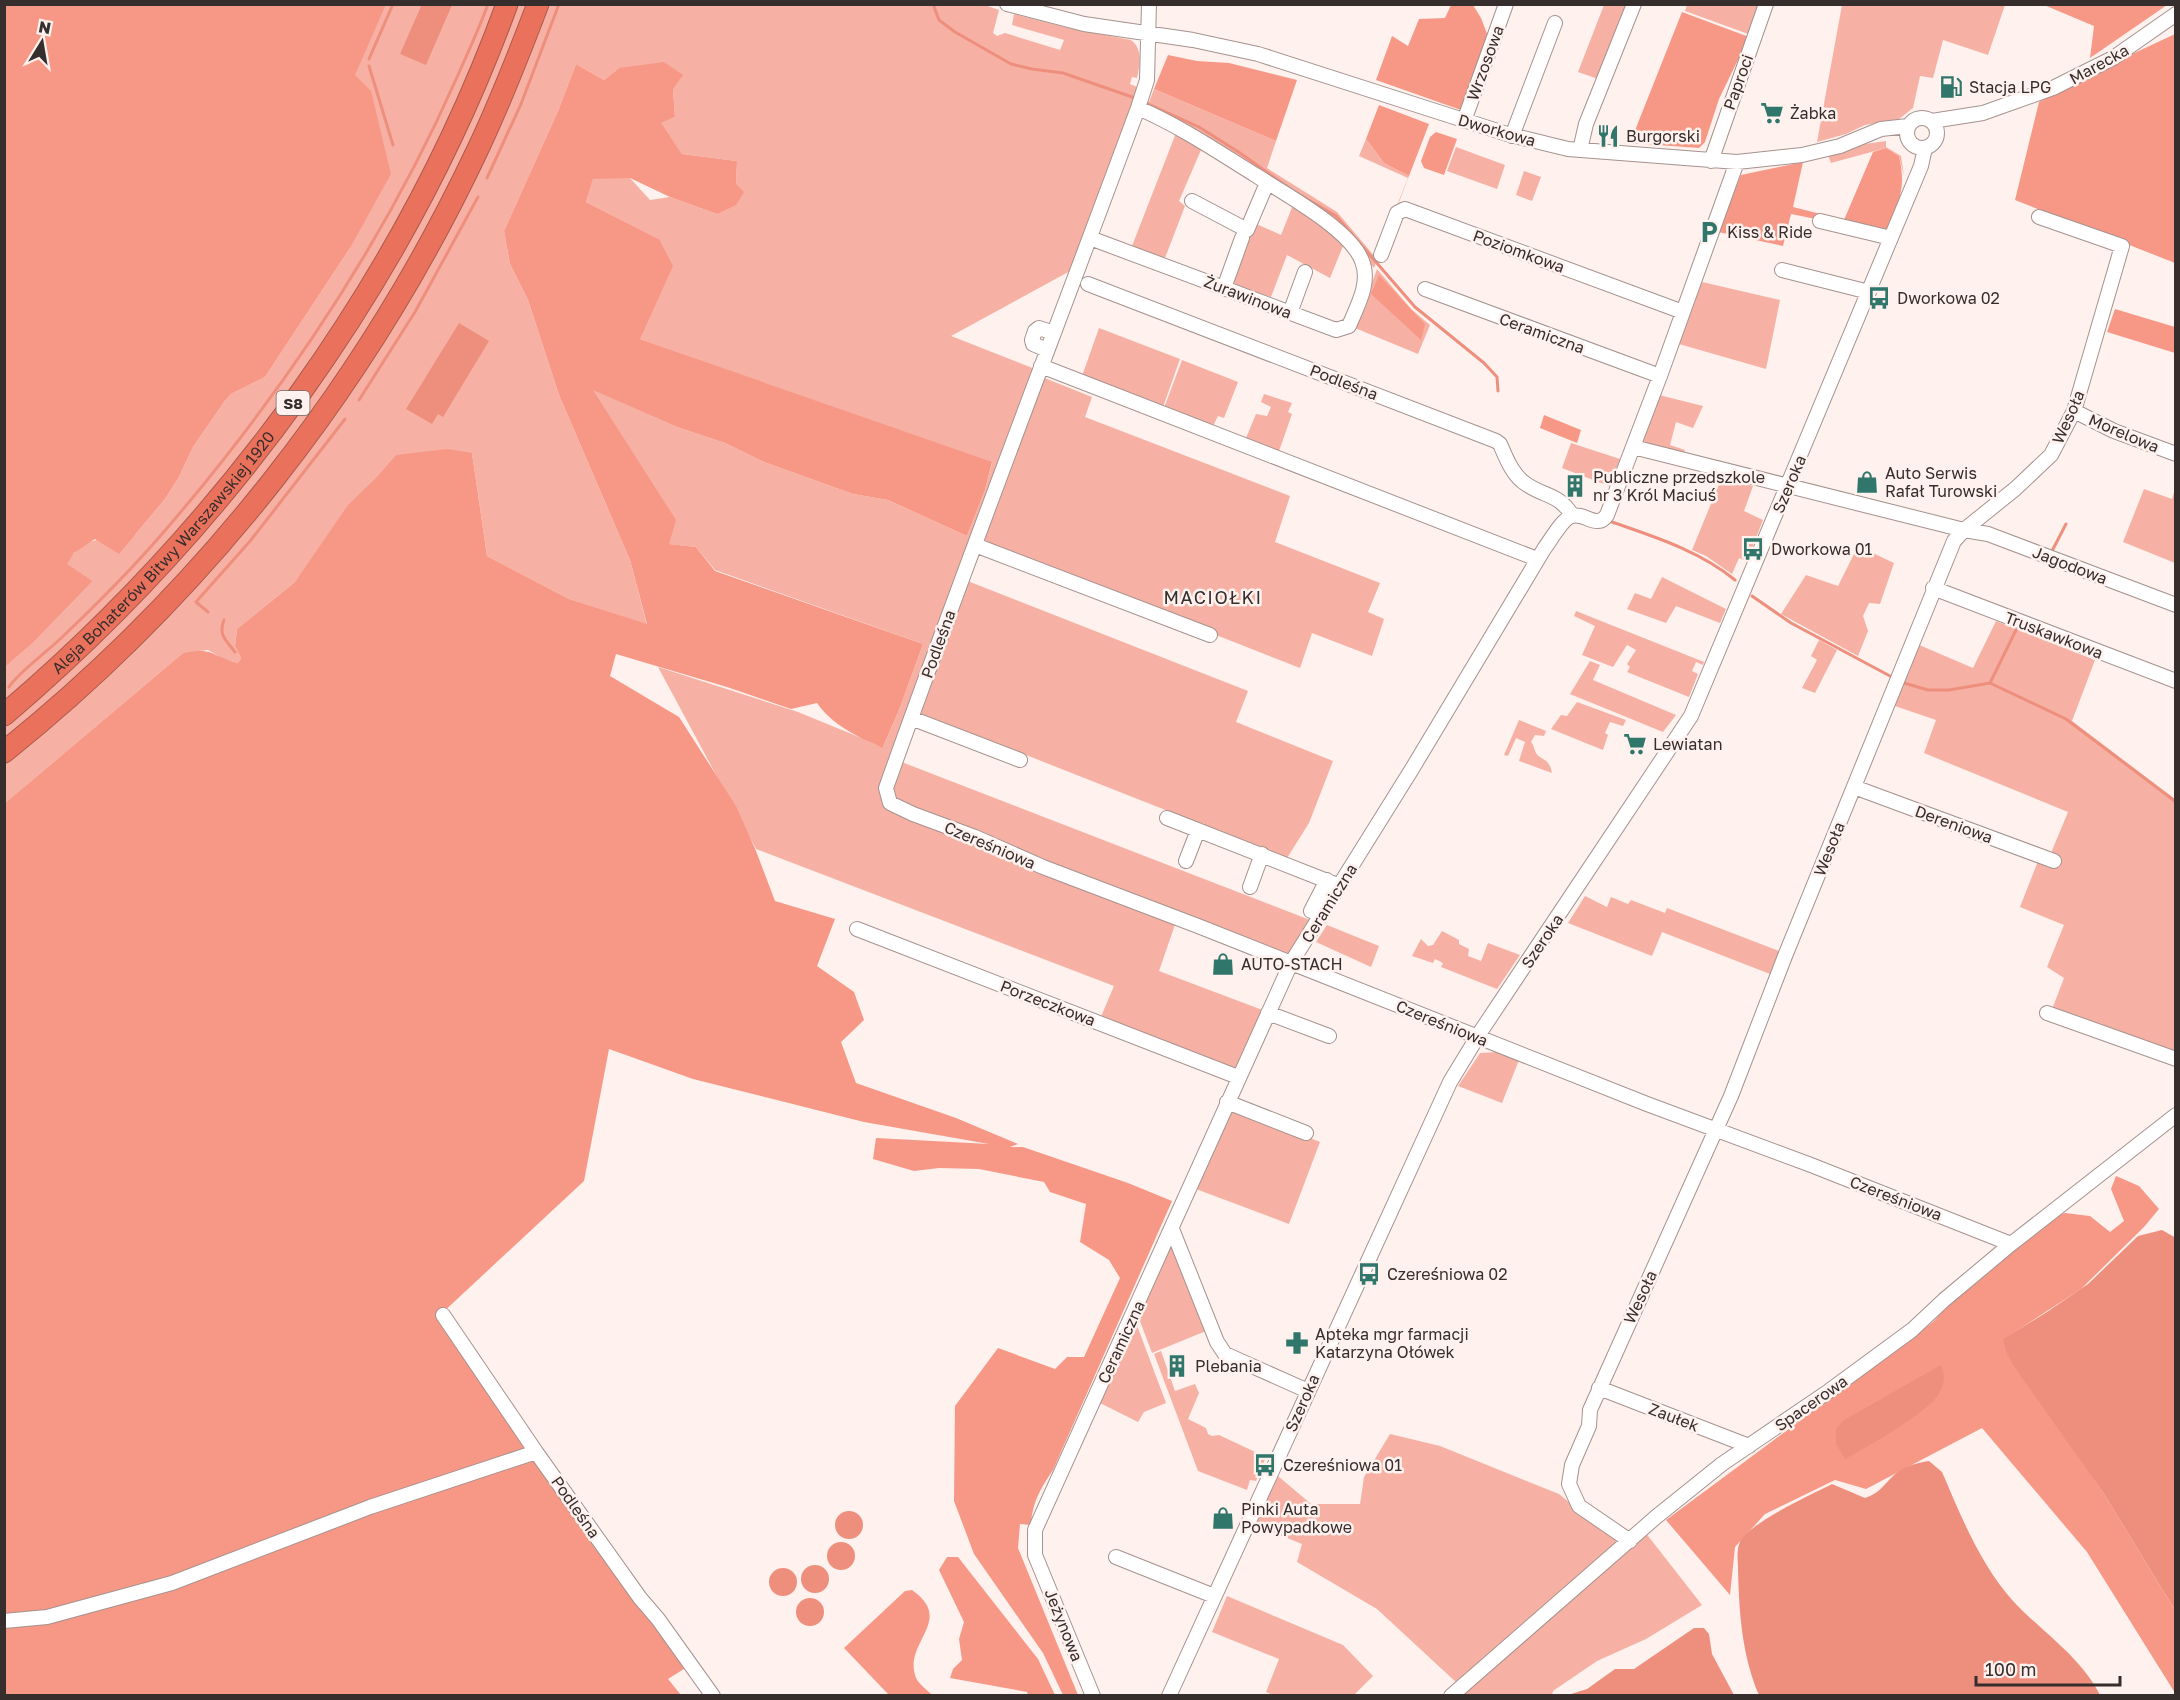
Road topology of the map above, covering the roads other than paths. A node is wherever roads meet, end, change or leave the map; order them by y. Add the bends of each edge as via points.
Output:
1 (507, 4) edge
2 (538, 4) edge
3 (1007, 4) edge
4 (1149, 4) edge
5 (1506, 4) edge
6 (1634, 4) edge
7 (1766, 4) edge
8 (2175, 14) edge
9 (1555, 23) dead end
10 (1148, 34) junction
11 (1138, 108) junction
12 (1983, 113) junction
13 (1464, 121) junction
14 (1932, 121) junction
15 (1512, 136) junction
16 (1937, 136) junction
17 (1913, 140) junction
18 (1580, 150) junction
19 (1711, 160) junction
20 (1737, 162) junction
21 (1267, 183) junction
22 (1192, 201) dead end
23 (2039, 217) dead end
24 (1820, 221) dead end
25 (1090, 238) junction
26 (1242, 238) dead end
27 (1891, 238) junction
28 (1381, 255) dead end
29 (1782, 270) dead end
30 (1305, 272) dead end
31 (1088, 284) dead end
32 (1224, 288) junction
33 (1425, 289) dead end
34 (1869, 292) junction
35 (1683, 312) junction
36 (1290, 313) junction
37 (1040, 369) junction
38 (1660, 376) junction
39 (2074, 411) junction
40 (1633, 447) junction
41 (2175, 454) edge
42 (1788, 486) junction
43 (1402, 513) dead end
44 (1572, 515) junction
45 (1964, 530) junction
46 (975, 545) junction
47 (1537, 559) junction
48 (1933, 588) junction
49 (2175, 605) edge
50 (1210, 636) dead end
51 (2175, 681) edge
52 (4, 715) edge
53 (911, 718) junction
54 (4, 752) edge
55 (1020, 760) dead end
56 (1854, 787) junction
57 (886, 788) joint
58 (1167, 818) dead end
59 (1198, 830) junction
60 (1262, 854) junction
61 (1186, 861) dead end
62 (2054, 861) dead end
63 (1327, 880) junction
64 (1340, 886) junction
65 (1250, 887) dead end
66 (1311, 910) dead end
67 (857, 929) dead end
68 (1292, 963) junction
69 (1268, 1013) junction
70 (2047, 1013) dead end
71 (1329, 1036) dead end
72 (1477, 1038) junction
73 (2175, 1059) edge
74 (1238, 1077) junction
75 (1227, 1102) junction
76 (2175, 1115) edge
77 (1717, 1129) junction
78 (1306, 1132) dead end
79 (1172, 1229) junction
80 (2011, 1244) junction
81 (444, 1315) dead end
82 (1599, 1388) junction
83 (1308, 1391) junction
84 (1749, 1446) junction
85 (536, 1452) junction
86 (1630, 1541) junction
87 (1035, 1555) joint
88 (1116, 1557) dead end
89 (1214, 1596) junction
90 (4, 1621) edge
91 (713, 1695) edge
92 (1093, 1695) edge
93 (1169, 1695) edge
94 (1451, 1695) edge

1 - 52 highway, Aleja Bohaterów Bitwy Warszawskiej 1920 / S8 via 452,136 400,235 282,418 157,569 61,666
2 - 54 highway, Aleja Bohaterów Bitwy Warszawskiej 1920 / S8 via 478,150 376,334 334,398 265,490 151,618
3 - 10 street, Dworkowa via 1084,24
4 - 10 street
5 - 13 street, Wrzosowa
6 - 18 street via 1586,124
7 - 19 street, Paproci
8 - 12 street, Marecka via 2092,70
9 - 15 street
10 - 11 street, Podleśna via 1147,80
10 - 13 street, Dworkowa via 1268,56
11 - 21 street via 1165,120
11 - 25 street, Podleśna
12 - 14 street, Marecka
12 - 16 street, Marecka
13 - 15 street, Dworkowa
14 - 16 street
14 - 17 street, Dworkowa via 1919,118
15 - 18 street, Dworkowa
16 - 17 street via 1935,143
17 - 20 street, Dworkowa via 1881,129 1802,155
17 - 27 street, Szeroka via 1921,166
18 - 19 street, Dworkowa
19 - 20 street, Dworkowa
20 - 35 street
21 - 22 street via 1247,230
21 - 36 street, Żurawinowa via 1335,229 1362,259 1365,269 1365,283 1349,326 1336,330
23 - 39 street, Wesoła via 2122,246
24 - 27 street
25 - 32 street, Żurawinowa
25 - 37 street, Podleśna
26 - 32 street
27 - 34 street, Szeroka
28 - 35 street, Poziomkowa via 1397,213 1405,208
29 - 34 street
30 - 36 street
31 - 44 street, Podleśna via 1496,441 1524,483 1565,504
32 - 36 street, Żurawinowa
33 - 38 street, Ceramiczna
34 - 42 street, Szeroka
35 - 38 street
37 - 43 street
37 - 46 street, Podleśna
37 - 47 street
38 - 40 street
39 - 41 street, Morelowa
39 - 45 street, Wesoła via 2051,455
40 - 42 street, Jagodowa
40 - 44 street via 1604,520
42 - 45 street, Jagodowa
42 - 72 street, Szeroka via 1691,716
44 - 47 street, Ceramiczna
45 - 48 street, Wesoła via 1954,541
45 - 49 street, Jagodowa via 1988,534
46 - 50 street
46 - 53 street, Podleśna
47 - 64 street, Ceramiczna
48 - 51 street, Truskawkowa
48 - 56 street, Wesoła
53 - 55 street
53 - 57 street, Podleśna
56 - 62 street, Dereniowa
56 - 77 street, Wesoła
57 - 68 street, Czereśniowa via 890,803 913,814
58 - 59 street
59 - 60 street
59 - 61 street
60 - 63 street
60 - 65 street
63 - 64 street
63 - 66 street
64 - 68 street, Ceramiczna
67 - 74 street, Porzeczkowa
68 - 69 street, Ceramiczna
68 - 72 street, Czereśniowa
69 - 71 street
69 - 74 street, Ceramiczna
70 - 73 street
72 - 77 street, Czereśniowa
72 - 83 street, Szeroka via 1432,1119
74 - 75 street, Ceramiczna
75 - 78 street
75 - 79 street, Ceramiczna
76 - 80 street, Spacerowa
77 - 80 street, Czereśniowa
77 - 82 street, Wesoła
79 - 83 street via 1225,1354
79 - 87 street, Ceramiczna via 1035,1530
80 - 84 street, Spacerowa via 1912,1330
81 - 85 street, Podleśna
82 - 84 street, Zaułek
82 - 86 street, Wesoła via 1569,1484 1579,1506
83 - 89 street, Szeroka
84 - 86 street, Spacerowa
85 - 90 street via 370,1507 172,1583 47,1617
85 - 91 street, Podleśna
86 - 94 street, Spacerowa
87 - 92 street, Jeżynowa
88 - 89 street
89 - 93 street, Szeroka

